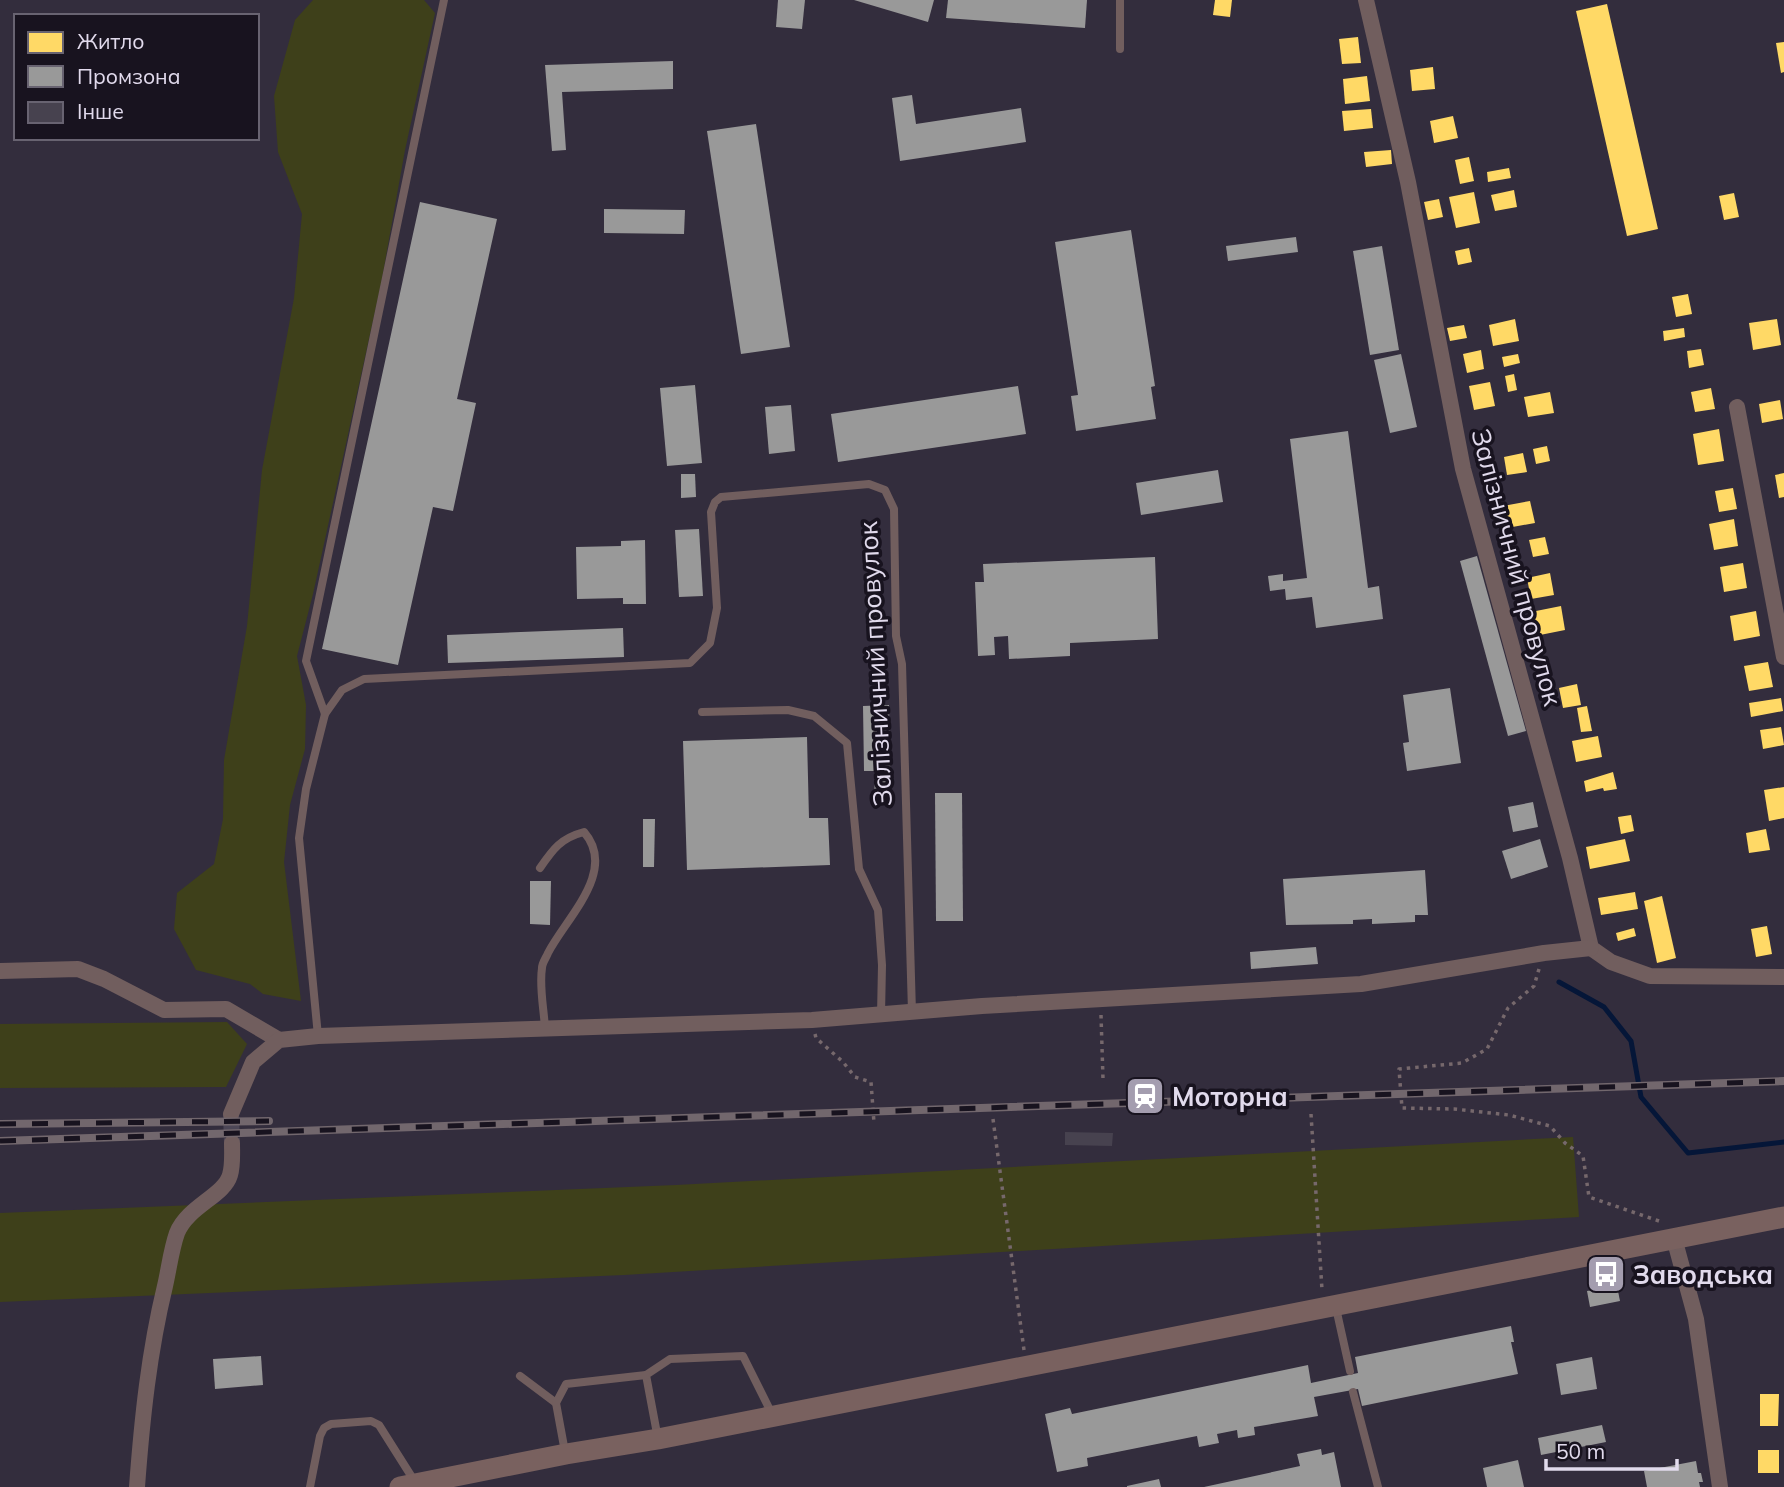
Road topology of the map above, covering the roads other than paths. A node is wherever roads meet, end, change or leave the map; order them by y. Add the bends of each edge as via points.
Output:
1 (444, 0) edge
2 (1120, 0) edge
3 (1366, 0) edge
4 (1120, 49) dead end
5 (1737, 407) dead end
6 (1784, 657) edge
7 (702, 712) dead end
8 (325, 714) junction
9 (540, 868) dead end
10 (1591, 948) junction
11 (0, 971) edge
12 (1784, 977) edge
13 (912, 1012) junction
14 (881, 1015) junction
15 (545, 1028) junction
16 (318, 1036) junction
17 (279, 1040) junction
18 (231, 1114) tunnel mouth
19 (232, 1143) tunnel mouth
20 (1784, 1217) edge
21 (1674, 1238) junction
22 (1330, 1306) junction
23 (1350, 1371) dead end
24 (646, 1375) junction
25 (520, 1376) dead end
26 (1353, 1392) dead end
27 (556, 1403) junction
28 (773, 1416) junction
29 (658, 1439) junction
30 (566, 1454) junction
31 (409, 1486) edge
32 (137, 1487) edge
33 (310, 1487) edge
34 (1378, 1487) edge
35 (1720, 1487) edge

1 - 8 lane via 306,661
2 - 4 lane
3 - 10 street, Залізничний провулок via 1408,182 1462,469
5 - 6 street
7 - 14 lane via 788,710 814,716 847,743 859,869 878,909
8 - 13 lane, Залізничний провулок via 342,690 364,680 690,663 710,643 717,608 711,512 720,497 869,484 885,490 894,509
8 - 16 lane via 299,838
9 - 15 lane via 568,836 584,832 593,842 595,867 583,900 541,967
10 - 12 street via 1611,962 1650,976
10 - 13 street via 1361,984
11 - 17 street via 78,969 164,1010 226,1009
13 - 14 street
14 - 15 street
15 - 16 street
16 - 17 street
17 - 18 street via 253,1062
19 - 32 street via 230,1176 191,1211 176,1235 143,1410
20 - 21 main road
21 - 22 main road
21 - 35 street via 1696,1319
22 - 23 lane
22 - 28 main road
24 - 27 lane via 566,1384
24 - 28 lane via 670,1359 743,1356
24 - 29 lane
25 - 27 lane
26 - 34 lane
27 - 30 lane
28 - 29 main road
29 - 30 main road
30 - 31 main road
31 - 33 lane via 379,1425 371,1421 324,1428

